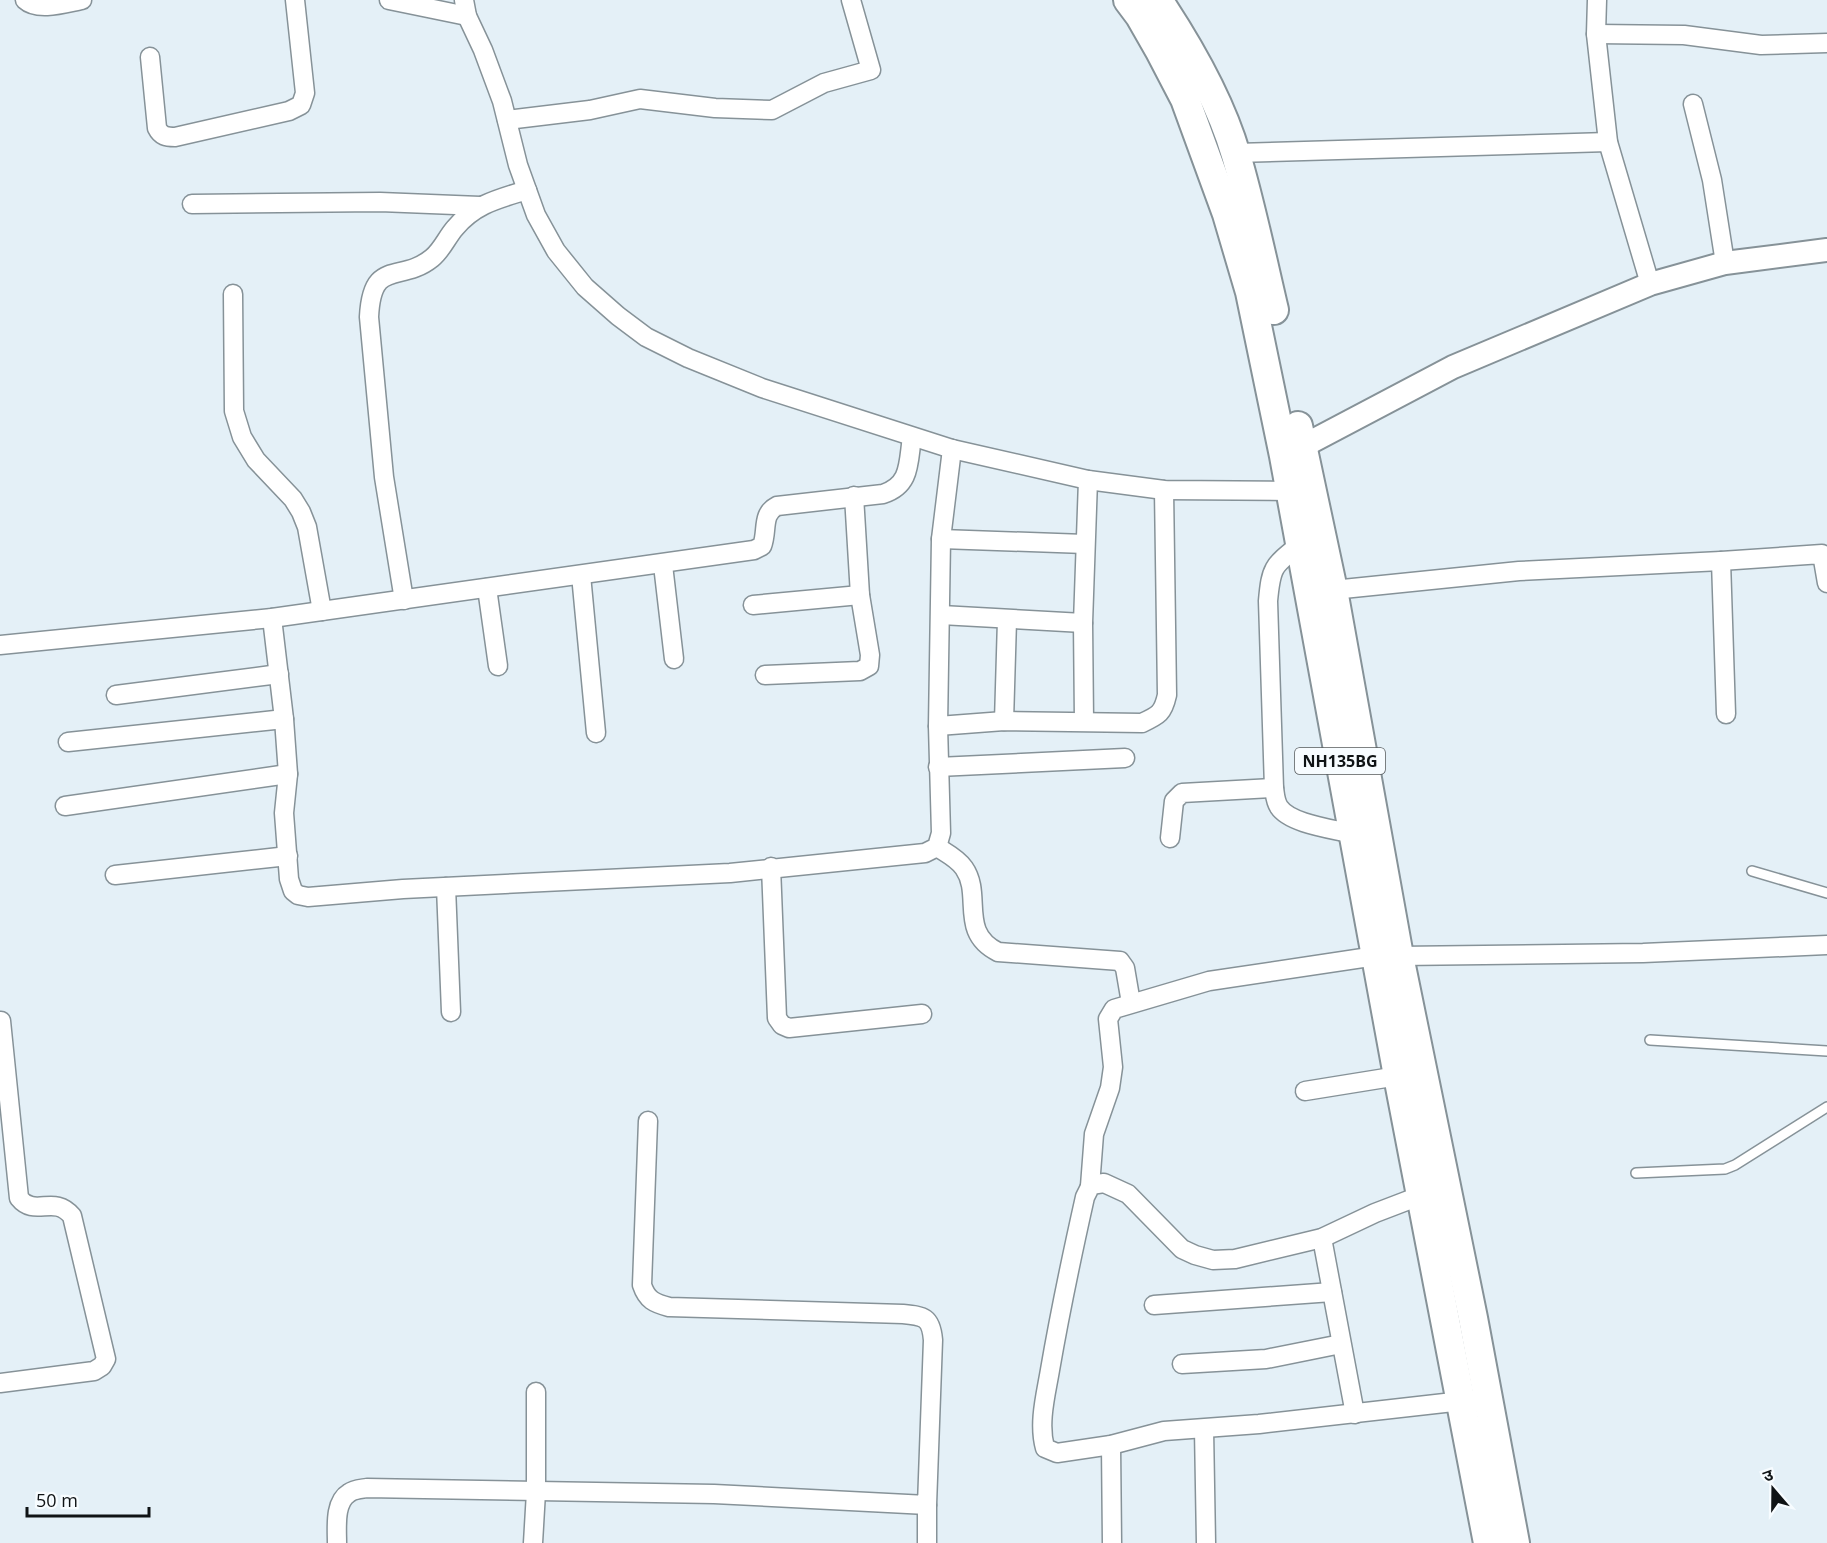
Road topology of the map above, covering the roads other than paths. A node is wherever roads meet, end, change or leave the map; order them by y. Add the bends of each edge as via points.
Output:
1 (25, 0) edge
2 (82, 0) edge
3 (295, 0) edge
4 (389, 0) edge
5 (851, 0) edge
6 (1128, 0) edge
7 (1158, 0) edge
8 (1597, 0) edge
9 (465, 8) edge
10 (1596, 34) junction
11 (1827, 44) edge
12 (150, 57) dead end
13 (1693, 104) dead end
14 (507, 120) junction
15 (1608, 142) junction
16 (1236, 153) junction
17 (527, 190) junction
18 (192, 204) dead end
19 (480, 206) junction
20 (1827, 250) edge
21 (1725, 263) junction
22 (1650, 284) junction
23 (233, 294) dead end
24 (912, 437) junction
25 (951, 449) junction
26 (1293, 451) junction
27 (1088, 480) junction
28 (1164, 490) junction
29 (1290, 490) junction
30 (854, 496) junction
31 (941, 539) junction
32 (1085, 544) junction
33 (1299, 545) junction
34 (1824, 554) edge
35 (1721, 561) junction
36 (663, 565) junction
37 (581, 575) junction
38 (1827, 584) edge
39 (487, 588) junction
40 (1333, 590) junction
41 (860, 596) junction
42 (404, 600) junction
43 (753, 605) dead end
44 (322, 611) junction
45 (940, 615) junction
46 (272, 618) junction
47 (1007, 620) junction
48 (1083, 623) junction
49 (0, 645) edge
50 (674, 659) dead end
51 (498, 666) dead end
52 (279, 674) junction
53 (765, 675) dead end
54 (116, 694) dead end
55 (1726, 714) dead end
56 (284, 719) junction
57 (1004, 721) junction
58 (1084, 722) junction
59 (938, 726) junction
60 (596, 733) dead end
61 (68, 742) dead end
62 (1125, 758) dead end
63 (938, 767) junction
64 (288, 774) junction
65 (1274, 788) junction
66 (65, 806) dead end
67 (1353, 834) junction
68 (1170, 838) dead end
69 (937, 847) junction
70 (288, 856) junction
71 (771, 867) junction
72 (1752, 871) dead end
73 (115, 875) dead end
74 (446, 886) junction
75 (1827, 893) edge
76 (1827, 945) edge
77 (1388, 956) junction
78 (1131, 1003) junction
79 (451, 1012) dead end
80 (922, 1014) dead end
81 (1, 1021) edge
82 (1650, 1040) dead end
83 (1827, 1051) edge
84 (1398, 1077) junction
85 (1305, 1091) dead end
86 (1827, 1107) edge
87 (648, 1121) dead end
88 (1636, 1173) dead end
89 (1090, 1186) junction
90 (1422, 1195) junction
91 (1322, 1238) junction
92 (1332, 1292) junction
93 (1154, 1305) dead end
94 (1341, 1344) junction
95 (1182, 1364) dead end
96 (0, 1383) edge
97 (536, 1392) dead end
98 (1474, 1399) junction
99 (1355, 1414) junction
100 (1204, 1428) junction
101 (1111, 1445) junction
102 (536, 1492) junction
103 (927, 1505) junction
104 (337, 1543) edge
105 (533, 1543) edge
106 (927, 1543) edge
107 (1112, 1543) edge
108 (1206, 1543) edge
109 (1488, 1543) edge
110 (1515, 1543) edge

1 - 2 street via 34,5
3 - 12 street via 305,93 301,105 289,111 166,137 157,128
4 - 9 street
5 - 14 street via 871,69 824,83 772,110 640,99 590,110
6 - 26 highway, NH135BG via 1185,99 1220,194
7 - 16 highway, NH135BG via 1189,47
8 - 10 street
9 - 14 street
10 - 11 street via 1684,35 1761,45
10 - 15 street
13 - 21 street via 1712,180
14 - 17 street
15 - 16 street
15 - 22 street
16 - 26 highway, NH135BG via 1275,315
17 - 19 street
17 - 24 street via 556,251 585,286 646,337 762,388
18 - 19 street via 380,202
19 - 42 street via 454,228 432,258 389,275 377,283 370,296 384,477
20 - 21 street
21 - 22 street
22 - 26 street via 1454,367
23 - 44 street via 234,411 242,437 256,460 301,512
24 - 25 street
24 - 30 street via 903,482 883,494
25 - 27 street
25 - 31 street
26 - 29 highway, NH135BG
26 - 40 highway, NH135BG
27 - 28 street
27 - 32 street
28 - 29 street
28 - 58 street via 1164,709 1142,723
29 - 33 highway, NH135BG
30 - 36 street via 777,506 766,518 762,546 754,550
30 - 41 street
31 - 32 street
31 - 45 street
32 - 48 street
33 - 65 street via 1278,562 1270,577
33 - 67 highway, NH135BG
34 - 35 street
34 - 38 street
35 - 40 street via 1519,571
35 - 55 street
36 - 37 street
36 - 50 street
37 - 39 street
37 - 60 street
39 - 42 street
39 - 51 street
40 - 77 highway, NH135BG
41 - 43 street
41 - 53 street via 869,666 860,671
42 - 44 street
44 - 46 street
45 - 47 street
45 - 59 street
46 - 49 street
46 - 52 street
47 - 48 street
47 - 57 street
48 - 58 street
52 - 54 street
52 - 56 street
56 - 61 street
56 - 64 street
57 - 58 street
57 - 59 street
59 - 63 street
62 - 63 street
63 - 69 street via 941,833
64 - 66 street
64 - 70 street
65 - 67 street via 1276,803 1286,815
65 - 68 street via 1182,793 1174,801
67 - 77 highway, NH135BG
69 - 71 street via 925,853
69 - 78 street via 965,870 975,925 987,946 998,952 1120,961 1125,968
70 - 73 street
70 - 74 street via 290,886 298,895 308,897
71 - 74 street via 730,873
71 - 80 street via 777,1018 782,1025 789,1028
72 - 75 lane
74 - 79 street
76 - 77 street
77 - 78 street via 1209,981
77 - 84 highway, NH135BG
77 - 98 highway, NH135BG
78 - 89 street via 1114,1010 1108,1020 1113,1067 1094,1134
81 - 96 street via 18,1198 31,1207 66,1209 72,1216 106,1359 94,1371
82 - 83 lane
84 - 85 street
84 - 90 highway, NH135BG
86 - 88 lane via 1735,1166
87 - 103 street via 642,1285 655,1303 669,1307 903,1314 928,1320 933,1340
89 - 91 street via 1104,1183 1128,1194 1182,1249 1213,1260 1235,1259
89 - 101 street via 1059,1316 1042,1438 1045,1448 1056,1453
90 - 91 street
90 - 98 highway, NH135BG
91 - 92 street
92 - 93 street
92 - 94 street
94 - 95 street via 1266,1359
94 - 99 street
97 - 102 street
98 - 99 street
98 - 109 highway, NH135BG
98 - 110 highway, NH135BG
99 - 100 street
100 - 101 street via 1164,1431
100 - 108 street
101 - 107 street
102 - 103 street via 714,1494
102 - 104 street via 367,1488 350,1491 339,1508
102 - 105 street
103 - 106 street

